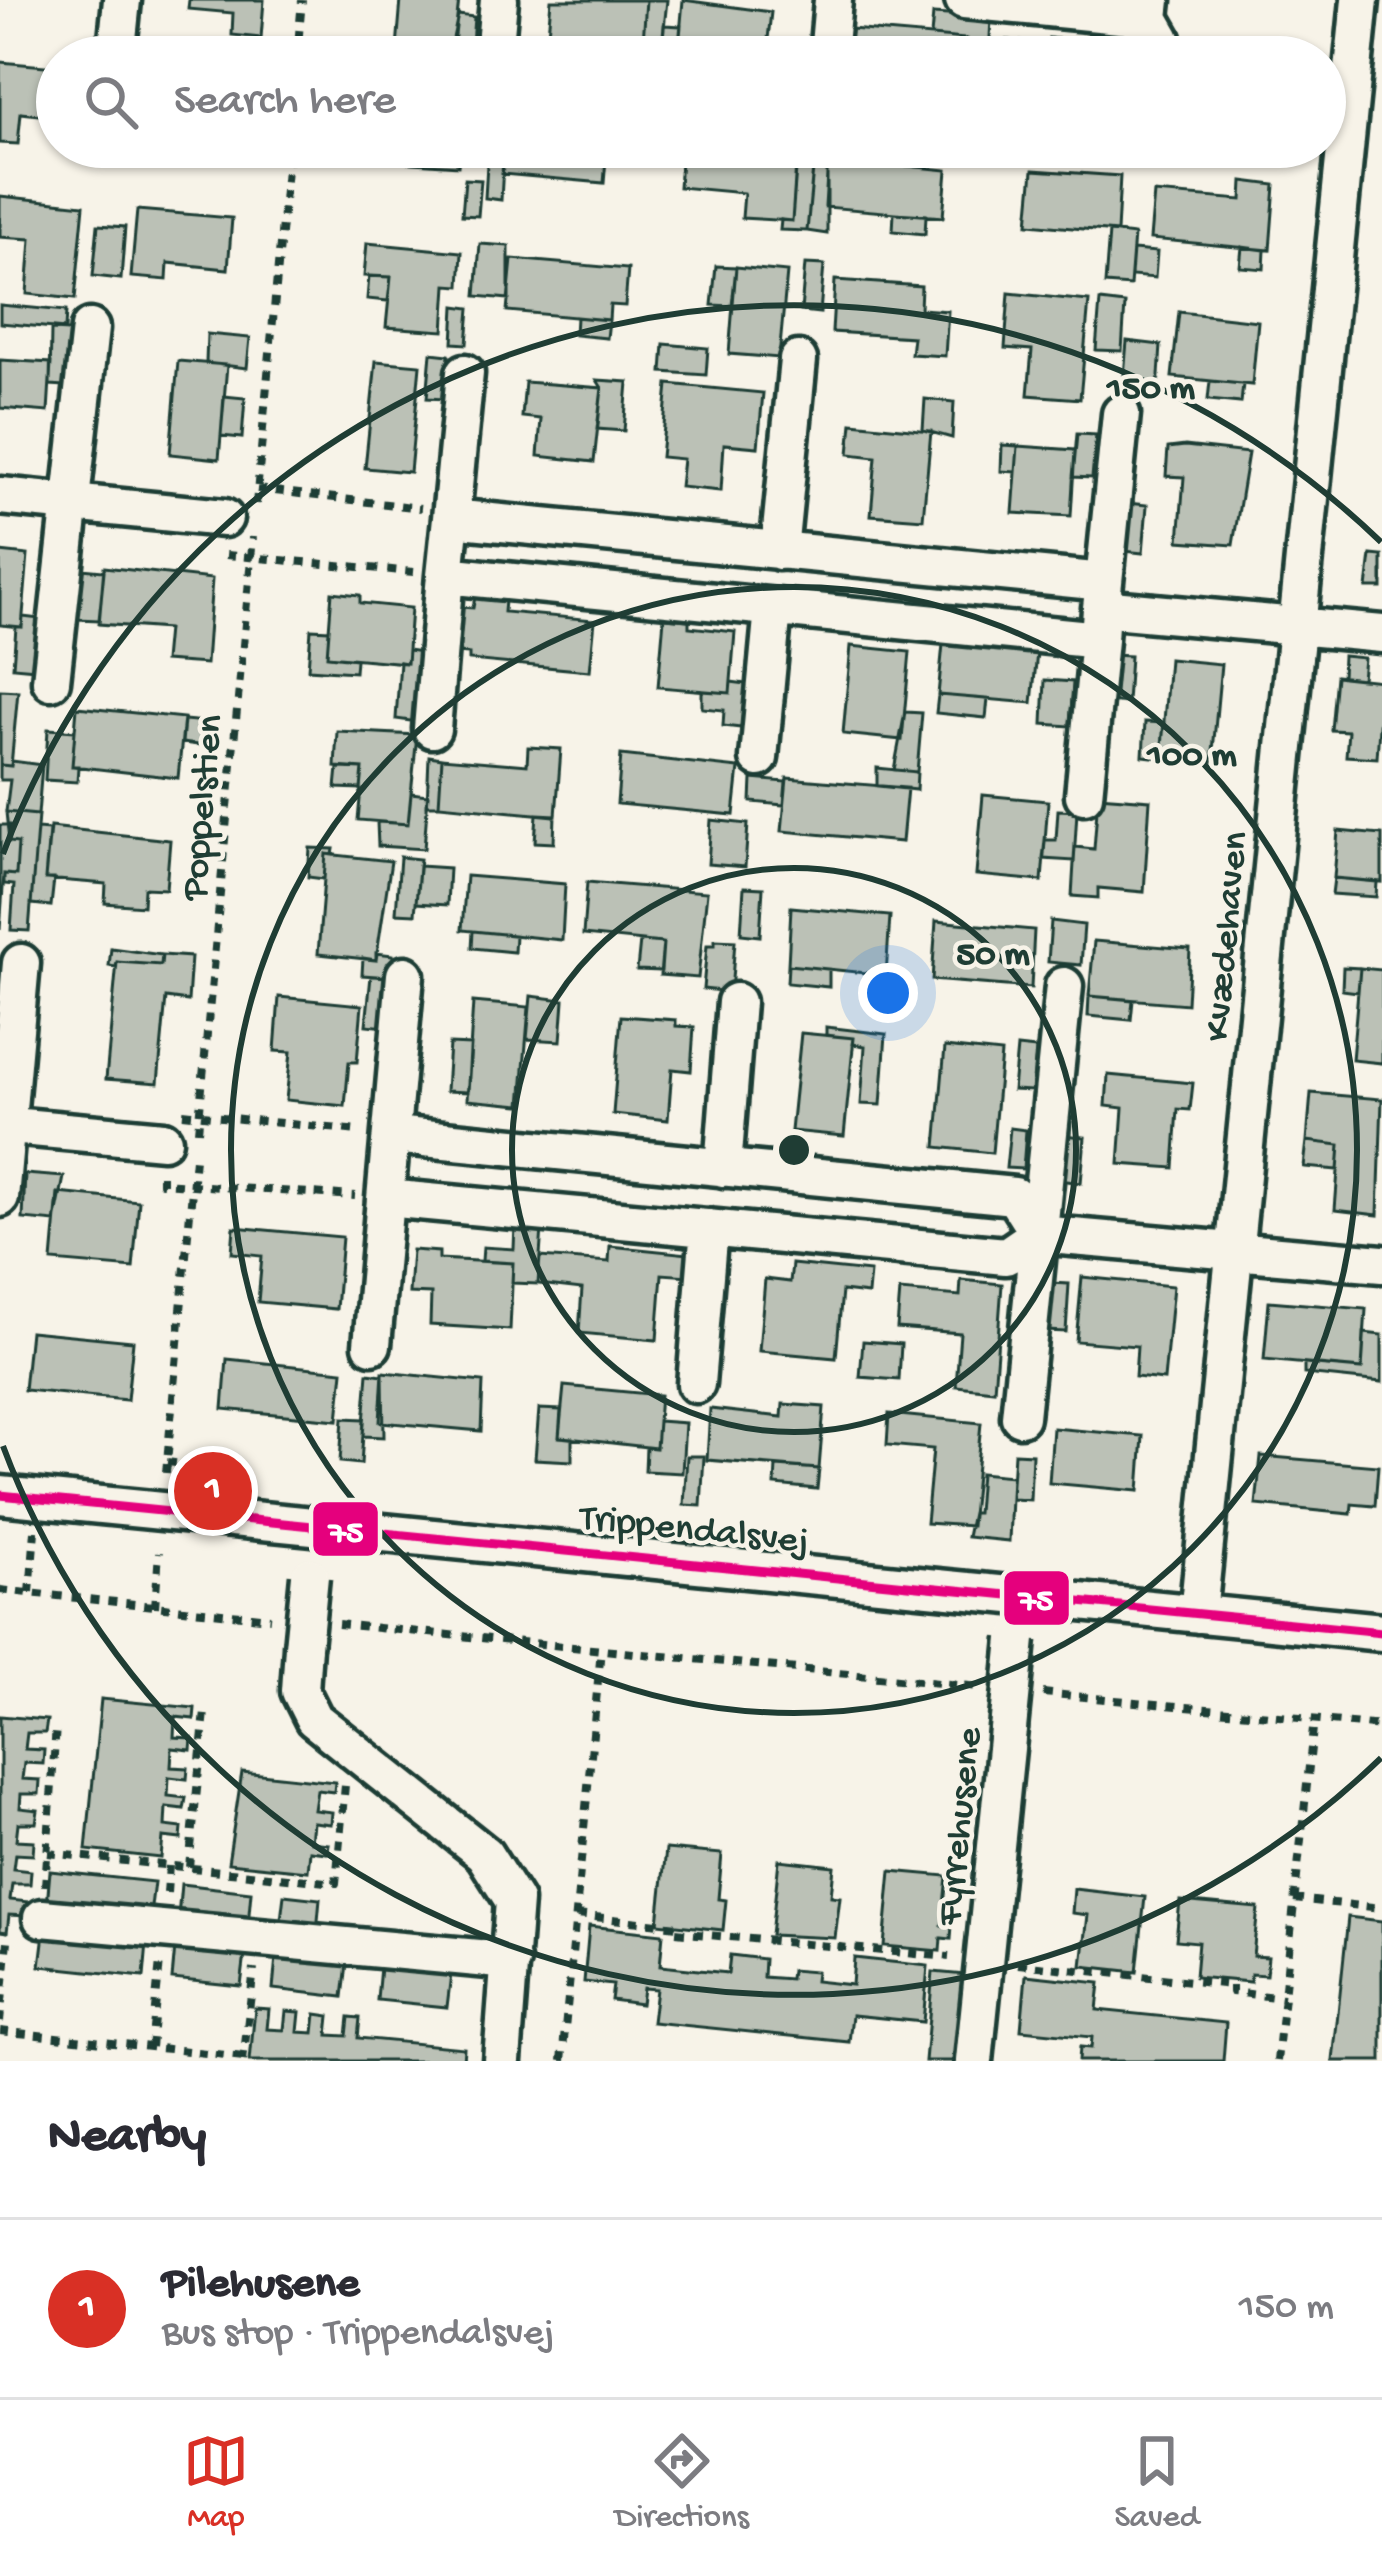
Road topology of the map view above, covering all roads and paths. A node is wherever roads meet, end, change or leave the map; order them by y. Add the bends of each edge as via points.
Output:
1 (122, 0) edge
2 (302, 0) edge
3 (500, 0) edge
4 (833, 0) edge
5 (964, 0) edge
6 (1357, 2) edge
7 (1151, 9) edge
8 (118, 36) edge
9 (299, 36) edge
10 (496, 36) edge
11 (830, 36) edge
12 (1346, 109) edge
13 (287, 168) edge
14 (1340, 168) edge
15 (90, 328) dead end
16 (798, 360) dead end
17 (465, 373) dead end
18 (1121, 414) dead end
19 (257, 489) junction
20 (0, 496) edge
21 (71, 502) junction
22 (451, 518) junction
23 (244, 522) junction
24 (778, 551) junction
25 (250, 558) junction
26 (446, 575) junction
27 (773, 608) junction
28 (1102, 610) junction
29 (1293, 627) junction
30 (1382, 634) edge
31 (52, 681) dead end
32 (432, 729) dead end
33 (759, 758) dead end
34 (1084, 795) dead end
35 (21, 963) dead end
36 (405, 975) dead end
37 (1064, 986) dead end
38 (736, 1002) dead end
39 (200, 1114) junction
40 (3, 1126) edge
41 (393, 1135) junction
42 (164, 1140) dead end
43 (723, 1168) junction
44 (193, 1186) junction
45 (0, 1198) edge
46 (386, 1198) junction
47 (710, 1228) junction
48 (1038, 1234) junction
49 (1235, 1252) junction
50 (1382, 1264) edge
51 (373, 1345) dead end
52 (696, 1384) dead end
53 (1019, 1417) dead end
54 (205, 1484) dead end
55 (0, 1495) edge
56 (35, 1530) dead end
57 (315, 1530) junction
58 (159, 1552) dead end
59 (0, 1590) edge
60 (30, 1593) junction
61 (1021, 1599) junction
62 (154, 1607) junction
63 (1198, 1614) junction
64 (272, 1618) dead end
65 (1382, 1632) edge
66 (311, 1635) junction
67 (601, 1649) junction
68 (1005, 1689) dead end
69 (1029, 1691) dead end
70 (205, 1712) dead end
71 (1314, 1720) junction
72 (56, 1726) dead end
73 (1382, 1726) edge
74 (349, 1747) junction
75 (48, 1852) junction
76 (189, 1867) junction
77 (1294, 1899) junction
78 (1382, 1908) edge
79 (577, 1915) junction
80 (42, 1918) junction
81 (164, 1929) junction
82 (258, 1938) junction
83 (4, 1941) edge
84 (983, 1960) junction
85 (512, 1961) junction
86 (1283, 1998) junction
87 (0, 2022) edge
88 (0, 2031) edge
89 (151, 2047) junction
90 (244, 2059) edge
91 (502, 2061) edge
92 (562, 2061) edge
93 (974, 2061) edge
94 (1277, 2061) edge

1 - 8 street
2 - 9 path
3 - 10 street
4 - 11 street
5 - 7 street
6 - 12 street, Kvædehaven
13 - 19 path, Poppelstien
14 - 29 street, Kvædehaven
15 - 21 street
16 - 24 street
17 - 22 street
18 - 28 street
19 - 22 path
19 - 23 path, Poppelstien
20 - 21 street
21 - 23 street
21 - 31 street
22 - 24 street
22 - 26 street
23 - 25 path, Poppelstien
24 - 28 street
25 - 26 path
25 - 39 path, Poppelstien
26 - 27 street
26 - 32 street
27 - 28 street
27 - 33 street
28 - 29 street
28 - 34 street
29 - 30 street
29 - 49 street, Kvædehaven
35 - 40 street
36 - 41 street
37 - 48 street
38 - 43 street
39 - 41 path
39 - 44 path, Poppelstien
40 - 42 street
40 - 45 street
41 - 43 street
41 - 46 street
43 - 48 street via 1014,1196
44 - 46 path
44 - 54 path, Poppelstien via 167,1468 191,1465
46 - 47 street
46 - 51 street
47 - 48 street via 1006,1256
47 - 52 street
48 - 49 street
48 - 53 street
49 - 50 street
49 - 63 street, Kvædehaven
55 - 57 street, Trippendalsvej
56 - 60 path
57 - 61 street, Trippendalsvej
57 - 66 street, bridge
58 - 62 path
59 - 60 path
60 - 62 path
61 - 63 street, Trippendalsvej
61 - 84 street, Fyrrehusene, bridge
62 - 64 path
63 - 65 street, Trippendalsvej
66 - 67 path
66 - 74 street via 299,1691 304,1706
67 - 68 path
67 - 79 path
69 - 71 path
70 - 76 path
71 - 73 path
71 - 77 path
72 - 75 path
74 - 76 path via 336,1883
74 - 85 street via 502,1877 514,1901
75 - 76 path
75 - 80 path
77 - 78 path
77 - 86 path
79 - 84 path via 675,1932
79 - 92 path
80 - 81 street
80 - 83 path via 39,1944
81 - 82 street
81 - 89 path
82 - 85 street
82 - 90 path
83 - 87 path
84 - 86 path via 1232,1985 1232,1992
84 - 93 street, Fyrrehusene
85 - 91 street
86 - 94 path
88 - 89 path
89 - 90 path

